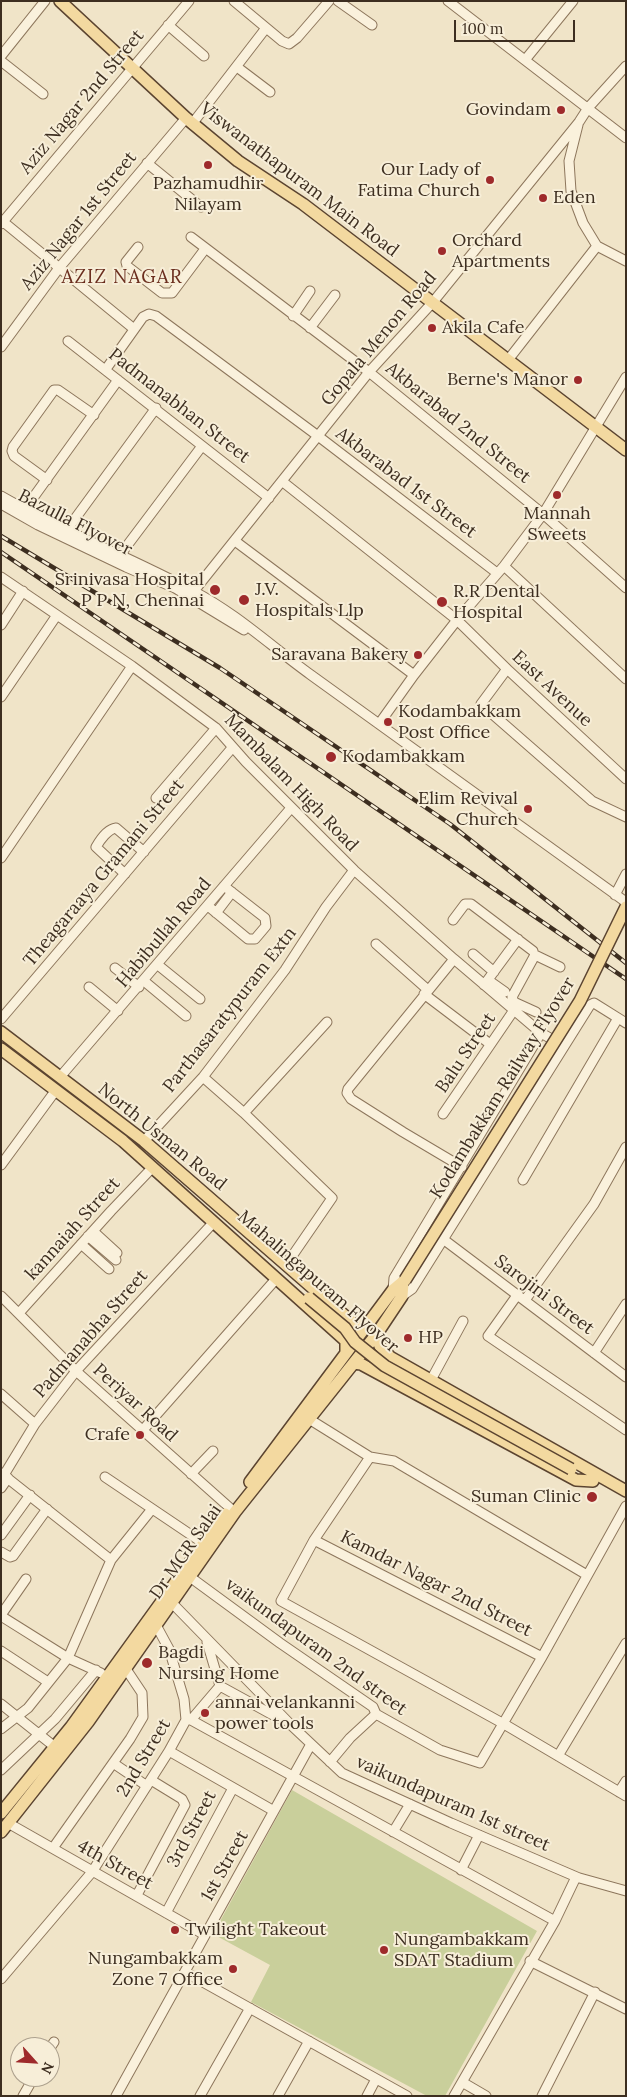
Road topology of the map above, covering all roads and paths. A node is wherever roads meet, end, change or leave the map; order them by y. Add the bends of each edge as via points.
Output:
1 (45, 1) edge
2 (60, 1) edge
3 (189, 1) edge
4 (234, 1) edge
5 (329, 1) edge
6 (338, 1) edge
7 (448, 1) edge
8 (573, 1) edge
9 (168, 25) junction
10 (372, 25) dead end
11 (266, 28) junction
12 (1, 56) edge
13 (204, 56) dead end
14 (525, 60) junction
15 (1, 61) edge
16 (626, 66) edge
17 (237, 67) junction
18 (132, 69) junction
19 (626, 77) edge
20 (610, 86) junction
21 (270, 92) dead end
22 (43, 94) dead end
23 (588, 108) junction
24 (189, 121) junction
25 (579, 122) junction
26 (626, 138) edge
27 (147, 163) junction
28 (201, 207) dead end
29 (2, 222) edge
30 (190, 237) dead end
31 (597, 246) junction
32 (138, 247) dead end
33 (205, 250) junction
34 (626, 261) edge
35 (59, 268) junction
36 (310, 291) dead end
37 (335, 295) dead end
38 (433, 302) junction
39 (293, 316) junction
40 (310, 328) junction
41 (134, 329) junction
42 (68, 340) dead end
43 (1, 347) edge
44 (508, 360) junction
45 (106, 370) junction
46 (370, 372) junction
47 (626, 377) edge
48 (118, 380) junction
49 (156, 408) junction
50 (94, 415) junction
51 (595, 426) junction
52 (318, 436) junction
53 (202, 446) junction
54 (626, 450) edge
55 (47, 480) junction
56 (283, 482) junction
57 (1, 496) edge
58 (269, 498) junction
59 (1, 504) edge
60 (25, 509) junction
61 (543, 514) junction
62 (66, 531) junction
63 (235, 541) junction
64 (120, 555) junction
65 (500, 570) junction
66 (1, 577) edge
67 (626, 588) edge
68 (23, 591) junction
69 (194, 591) junction
70 (57, 615) junction
71 (457, 620) junction
72 (1, 625) edge
73 (266, 642) junction
74 (132, 666) junction
75 (507, 669) junction
76 (414, 675) junction
77 (626, 679) edge
78 (1, 697) edge
79 (379, 724) junction
80 (216, 728) junction
81 (232, 748) junction
82 (626, 779) edge
83 (156, 798) dead end
84 (290, 808) junction
85 (626, 817) edge
86 (144, 852) junction
87 (1, 858) edge
88 (354, 870) junction
89 (125, 874) junction
90 (626, 874) edge
91 (228, 889) junction
92 (615, 895) junction
93 (626, 902) edge
94 (208, 906) junction
95 (626, 907) edge
96 (216, 912) junction
97 (453, 920) dead end
98 (518, 939) junction
99 (376, 944) dead end
100 (534, 951) dead end
101 (472, 954) dead end
102 (454, 959) junction
103 (158, 965) junction
104 (560, 967) dead end
105 (115, 968) dead end
106 (494, 972) junction
107 (486, 982) junction
108 (142, 984) junction
109 (89, 987) dead end
110 (426, 992) junction
111 (505, 992) dead end
112 (200, 999) dead end
113 (527, 1008) junction
114 (514, 1010) junction
115 (118, 1011) junction
116 (536, 1012) dead end
117 (186, 1016) dead end
118 (523, 1017) junction
119 (1, 1019) edge
120 (622, 1020) edge
121 (327, 1022) dead end
122 (1, 1032) edge
123 (541, 1033) junction
124 (490, 1044) junction
125 (564, 1046) junction
126 (1, 1049) edge
127 (519, 1070) junction
128 (204, 1077) junction
129 (60, 1078) junction
130 (541, 1083) junction
131 (56, 1090) junction
132 (496, 1109) junction
133 (244, 1113) junction
134 (444, 1114) dead end
135 (517, 1120) junction
136 (144, 1141) junction
137 (626, 1147) edge
138 (158, 1164) junction
139 (1, 1165) edge
140 (462, 1166) junction
141 (523, 1180) dead end
142 (213, 1222) junction
143 (90, 1234) junction
144 (443, 1239) junction
145 (81, 1244) junction
146 (118, 1258) dead end
147 (286, 1265) junction
148 (109, 1269) dead end
149 (276, 1279) junction
150 (398, 1293) junction
151 (518, 1294) junction
152 (1, 1296) edge
153 (526, 1300) junction
154 (626, 1304) edge
155 (338, 1310) junction
156 (19, 1313) junction
157 (463, 1321) dead end
158 (368, 1323) junction
159 (326, 1324) junction
160 (376, 1335) junction
161 (346, 1353) junction
162 (594, 1353) junction
163 (354, 1364) junction
164 (76, 1371) junction
165 (626, 1378) edge
166 (431, 1380) junction
167 (1, 1394) edge
168 (309, 1419) junction
169 (35, 1424) junction
170 (626, 1430) edge
171 (142, 1431) junction
172 (213, 1451) dead end
173 (370, 1457) junction
174 (191, 1474) junction
175 (5, 1475) edge
176 (105, 1477) dead end
177 (593, 1481) junction
178 (1, 1488) edge
179 (626, 1491) edge
180 (30, 1495) junction
181 (626, 1500) edge
182 (626, 1506) edge
183 (230, 1508) junction
184 (47, 1509) junction
185 (152, 1509) junction
186 (1, 1536) edge
187 (314, 1540) junction
188 (202, 1543) junction
189 (1, 1552) edge
190 (111, 1560) junction
191 (588, 1575) junction
192 (190, 1577) junction
193 (26, 1579) dead end
194 (172, 1603) junction
195 (1, 1616) edge
196 (156, 1625) junction
197 (207, 1642) junction
198 (626, 1643) edge
199 (1, 1651) edge
200 (542, 1657) junction
201 (68, 1658) junction
202 (126, 1668) junction
203 (96, 1670) junction
204 (112, 1680) junction
205 (48, 1682) junction
206 (220, 1686) junction
207 (1, 1704) edge
208 (376, 1714) junction
209 (17, 1716) junction
210 (189, 1720) junction
211 (504, 1724) junction
212 (291, 1725) junction
213 (1, 1729) edge
214 (39, 1734) junction
215 (311, 1744) junction
216 (55, 1747) junction
217 (169, 1751) junction
218 (558, 1756) junction
219 (330, 1762) junction
220 (113, 1763) junction
221 (1, 1770) edge
222 (293, 1775) junction
223 (626, 1781) edge
224 (149, 1783) junction
225 (233, 1788) junction
226 (622, 1794) edge
227 (410, 1804) junction
228 (274, 1811) junction
229 (4, 1822) edge
230 (393, 1832) junction
231 (479, 1835) junction
232 (53, 1848) junction
233 (461, 1870) junction
234 (92, 1872) junction
235 (579, 1878) junction
236 (626, 1891) edge
237 (137, 1895) junction
238 (166, 1913) junction
239 (555, 1921) junction
240 (205, 1935) junction
241 (530, 1961) junction
242 (184, 1972) junction
243 (1, 1979) edge
244 (595, 1992) junction
245 (250, 2008) junction
246 (626, 2009) edge
247 (309, 2041) junction
248 (376, 2079) junction
249 (462, 2082) junction
250 (116, 2096) edge
251 (200, 2096) edge
252 (278, 2096) edge
253 (367, 2096) edge
254 (407, 2096) edge
255 (454, 2096) edge
256 (486, 2096) edge
257 (542, 2096) edge

1 - 12 street
2 - 18 main road, Viswanathapuram Main Road
3 - 9 street, Aziz Nagar 2nd Street
4 - 11 street
5 - 11 street via 293,42 282,41
6 - 10 street
7 - 14 street
8 - 14 street
9 - 13 street
9 - 18 street, Aziz Nagar 2nd Street
11 - 17 street, Aziz Nagar 1st Street
14 - 23 street
15 - 22 street
16 - 20 street
17 - 21 street
17 - 24 street, Aziz Nagar 1st Street
18 - 24 main road, Viswanathapuram Main Road
18 - 29 street, Aziz Nagar 2nd Street
19 - 20 street
20 - 23 street, Gopala Menon Road
23 - 25 street, Gopala Menon Road
23 - 26 street
24 - 27 street, Aziz Nagar 1st Street
24 - 38 main road, Viswanathapuram Main Road
25 - 31 street via 569,161 571,191 583,223
25 - 38 street, Gopala Menon Road
27 - 28 street
27 - 35 street, Aziz Nagar 1st Street
29 - 35 street
30 - 33 street, Akbarabad 2nd Street
31 - 34 street
31 - 44 street
32 - 33 street via 126,266 168,294
33 - 39 street, Akbarabad 2nd Street
35 - 41 street
35 - 43 street, Aziz Nagar 1st Street
36 - 39 street
37 - 40 street
38 - 44 main road, Viswanathapuram Main Road
38 - 46 street, Gopala Menon Road
39 - 40 street, Akbarabad 2nd Street
40 - 46 street, Akbarabad 2nd Street
41 - 45 street
41 - 52 street, Akbarabad 1st Street via 143,317 149,314 156,316
42 - 45 street, Padmanabhan Street
44 - 51 main road, Viswanathapuram Main Road
45 - 48 street, Padmanabhan Street
46 - 52 street, Gopala Menon Road
46 - 61 street, Akbarabad 2nd Street
47 - 51 street
48 - 49 street, Padmanabhan Street
48 - 50 street
49 - 53 street, Padmanabhan Street
49 - 62 street
50 - 55 street
50 - 55 street via 54,390 13,446 14,456
51 - 54 main road, Viswanathapuram Main Road
51 - 61 street
52 - 56 street, Gopala Menon Road
52 - 65 street, Akbarabad 1st Street
53 - 58 street, Padmanabhan Street
53 - 64 street
55 - 60 street
56 - 58 street, Gopala Menon Road
56 - 71 street, East Avenue
57 - 60 street
58 - 63 street, Gopala Menon Road
59 - 73 street, Bazulla Flyover via 175,588
60 - 62 street
61 - 65 street
61 - 67 street, Akbarabad 2nd Street
62 - 64 street
63 - 69 street, Gopala Menon Road
63 - 76 street
64 - 69 street
65 - 71 street
65 - 77 street, Akbarabad 1st Street
66 - 68 street, Mambalam High Road
68 - 70 street, Mambalam High Road
68 - 72 street
69 - 73 street via 242,621
70 - 74 street, Mambalam High Road
70 - 78 street
71 - 75 street, East Avenue
71 - 76 street
73 - 79 street
74 - 80 street, Mambalam High Road
74 - 87 street
75 - 82 street, East Avenue
75 - 85 street via 481,704 592,801
76 - 79 street
79 - 92 street
80 - 81 street, Mambalam High Road
80 - 83 street
81 - 84 street, Mambalam High Road
81 - 86 street, Theagaraaya Gramani Street
84 - 88 street, Mambalam High Road
84 - 91 street, Habibullah Road
86 - 89 street, Theagaraaya Gramani Street
86 - 89 street via 116,828 112,828 98,843 96,847 100,852
88 - 102 street, Mambalam High Road
88 - 128 street, Parthasaratypuram Extn via 285,970
89 - 119 street, Theagaraaya Gramani Street
90 - 92 street
91 - 94 street, Habibullah Road
91 - 96 street
91 - 96 street via 265,918 266,926 255,939 248,938
92 - 93 street
94 - 96 street
94 - 103 street, Habibullah Road
95 - 150 main road, Kodambakkam Railway Flyover, bridge via 577,1006
97 - 98 street via 469,903
98 - 100 street
98 - 106 street
99 - 110 street
101 - 106 street
102 - 107 street, Mambalam High Road
102 - 110 street
103 - 108 street, Habibullah Road
103 - 112 street
104 - 113 street via 534,956 512,997 514,1002
105 - 108 street
106 - 107 street
107 - 111 street
107 - 114 street, Mambalam High Road
108 - 115 street, Habibullah Road
108 - 117 street
109 - 115 street
110 - 124 street
110 - 140 street via 347,1093 351,1099
113 - 116 street
113 - 118 street
114 - 118 street, Mambalam High Road
114 - 124 street, Balu Street
115 - 129 street, Habibullah Road
118 - 123 street, Mambalam High Road
120 - 125 street via 592,1003
120 - 141 street
121 - 133 street
122 - 129 main road, North Usman Road
123 - 125 street, Mambalam High Road
123 - 127 street
124 - 134 street, Balu Street
125 - 130 street
126 - 131 main road, North Usman Road
127 - 130 street
127 - 132 street
128 - 133 street
128 - 136 street, Parthasaratypuram Extn
129 - 136 main road, North Usman Road
130 - 135 street
131 - 138 main road, North Usman Road
131 - 139 street
132 - 135 street
132 - 140 street
133 - 147 street via 332,1198
135 - 144 street
136 - 138 main road, North Usman Road
137 - 153 street via 594,1204
138 - 142 main road, North Usman Road
138 - 143 street, kannaiah Street
138 - 147 main road, North Usman Road
138 - 177 main road, Mahalingapuram Flyover, bridge via 345,1328 355,1342 379,1362
140 - 150 street via 394,1278
142 - 149 main road, North Usman Road
142 - 164 street, Padmanabha Street
143 - 145 street, kannaiah Street
143 - 146 street
144 - 150 street via 412,1289
144 - 151 street, Sarojini Street
145 - 148 street
145 - 156 street, kannaiah Street
147 - 155 main road, North Usman Road
149 - 159 main road, North Usman Road
149 - 171 street
150 - 158 main road, Dr MGR Salai
150 - 160 main road, Dr MGR Salai
151 - 153 street, Sarojini Street
151 - 170 street via 488,1336
152 - 156 street, Periyar Road
153 - 162 street, Sarojini Street
154 - 162 street
155 - 158 main road, North Usman Road via 353,1324
155 - 159 main road
156 - 164 street, Periyar Road
157 - 166 street
158 - 161 main road, Dr MGR Salai
159 - 161 main road, North Usman Road via 346,1342
160 - 163 main road, Dr MGR Salai
160 - 166 main road via 380,1346 390,1357
161 - 183 main road, Dr MGR Salai
162 - 165 street, Sarojini Street
163 - 168 main road, Dr MGR Salai
163 - 177 main road via 361,1364 576,1480
164 - 169 street, Padmanabha Street
164 - 171 street, Periyar Road
166 - 179 main road
167 - 169 street
168 - 173 street
168 - 192 main road, Dr MGR Salai via 235,1512
169 - 175 street, Padmanabha Street
171 - 174 street, Periyar Road
172 - 174 street
173 - 187 street
173 - 191 street via 394,1461
174 - 183 street, Periyar Road
175 - 178 street, Padmanabha Street
175 - 180 street
176 - 185 street
177 - 181 main road, Mahalingapuram Flyover
180 - 184 street
180 - 186 street
182 - 191 street
183 - 188 main road, Dr MGR Salai
184 - 189 street via 13,1556 10,1558
184 - 190 street
185 - 188 street
185 - 190 street
187 - 200 street, Kamdar Nagar 2nd Street
187 - 211 street via 281,1601
188 - 204 main road, Dr MGR Salai
190 - 201 street
191 - 200 street
192 - 194 main road, Dr MGR Salai
192 - 208 street, vaikundapuram 2nd street via 372,1707
193 - 195 street
194 - 196 main road, Dr MGR Salai
194 - 197 street, vaikundapuram 1st street
195 - 201 street
196 - 202 main road, Dr MGR Salai
196 - 210 street, 2nd Street via 174,1665
197 - 206 street
197 - 212 street, vaikundapuram 1st street
198 - 218 street
199 - 205 street
200 - 211 street
201 - 203 street
201 - 205 street
202 - 204 main road, Dr MGR Salai
202 - 220 street via 142,1693 143,1717
203 - 204 street
203 - 214 street
204 - 216 main road, Dr MGR Salai
204 - 229 main road, Dr MGR Salai via 88,1722
205 - 209 street via 28,1708
206 - 210 street
206 - 212 street
207 - 209 street
208 - 211 street, vaikundapuram 2nd street via 440,1750 480,1763
208 - 219 street
209 - 213 street
209 - 214 street
210 - 217 street, 2nd Street
210 - 222 street
211 - 218 street
212 - 215 street, vaikundapuram 1st street
214 - 216 street
214 - 221 street
215 - 219 street, vaikundapuram 1st street
215 - 222 street, 1st Street
216 - 229 main road, Dr MGR Salai
217 - 224 street, 2nd Street
217 - 225 street
218 - 226 street
219 - 227 street, vaikundapuram 1st street via 342,1773
220 - 224 street
220 - 232 street
222 - 228 street, 1st Street
222 - 230 street
223 - 226 street
224 - 234 street, 2nd Street
224 - 237 street via 182,1799 185,1805
225 - 228 street
225 - 238 street, 3rd Street
227 - 230 street
227 - 231 street, vaikundapuram 1st street
228 - 240 street, 1st Street
229 - 232 street, 4th Street
230 - 233 street
231 - 233 street
231 - 235 street, vaikundapuram 1st street
232 - 234 street, 4th Street
233 - 239 street
234 - 237 street, 4th Street
234 - 243 street, 2nd Street
235 - 236 street, vaikundapuram 1st street
235 - 239 street via 576,1877
237 - 238 street, 4th Street
238 - 240 street, 4th Street
239 - 241 street
240 - 242 street, 1st Street
241 - 244 street
241 - 249 street
242 - 245 street
242 - 250 street, 1st Street
244 - 246 street
244 - 257 street
245 - 247 street
245 - 251 street
247 - 248 street
247 - 252 street
248 - 253 street
248 - 254 street
249 - 255 street
249 - 256 street

